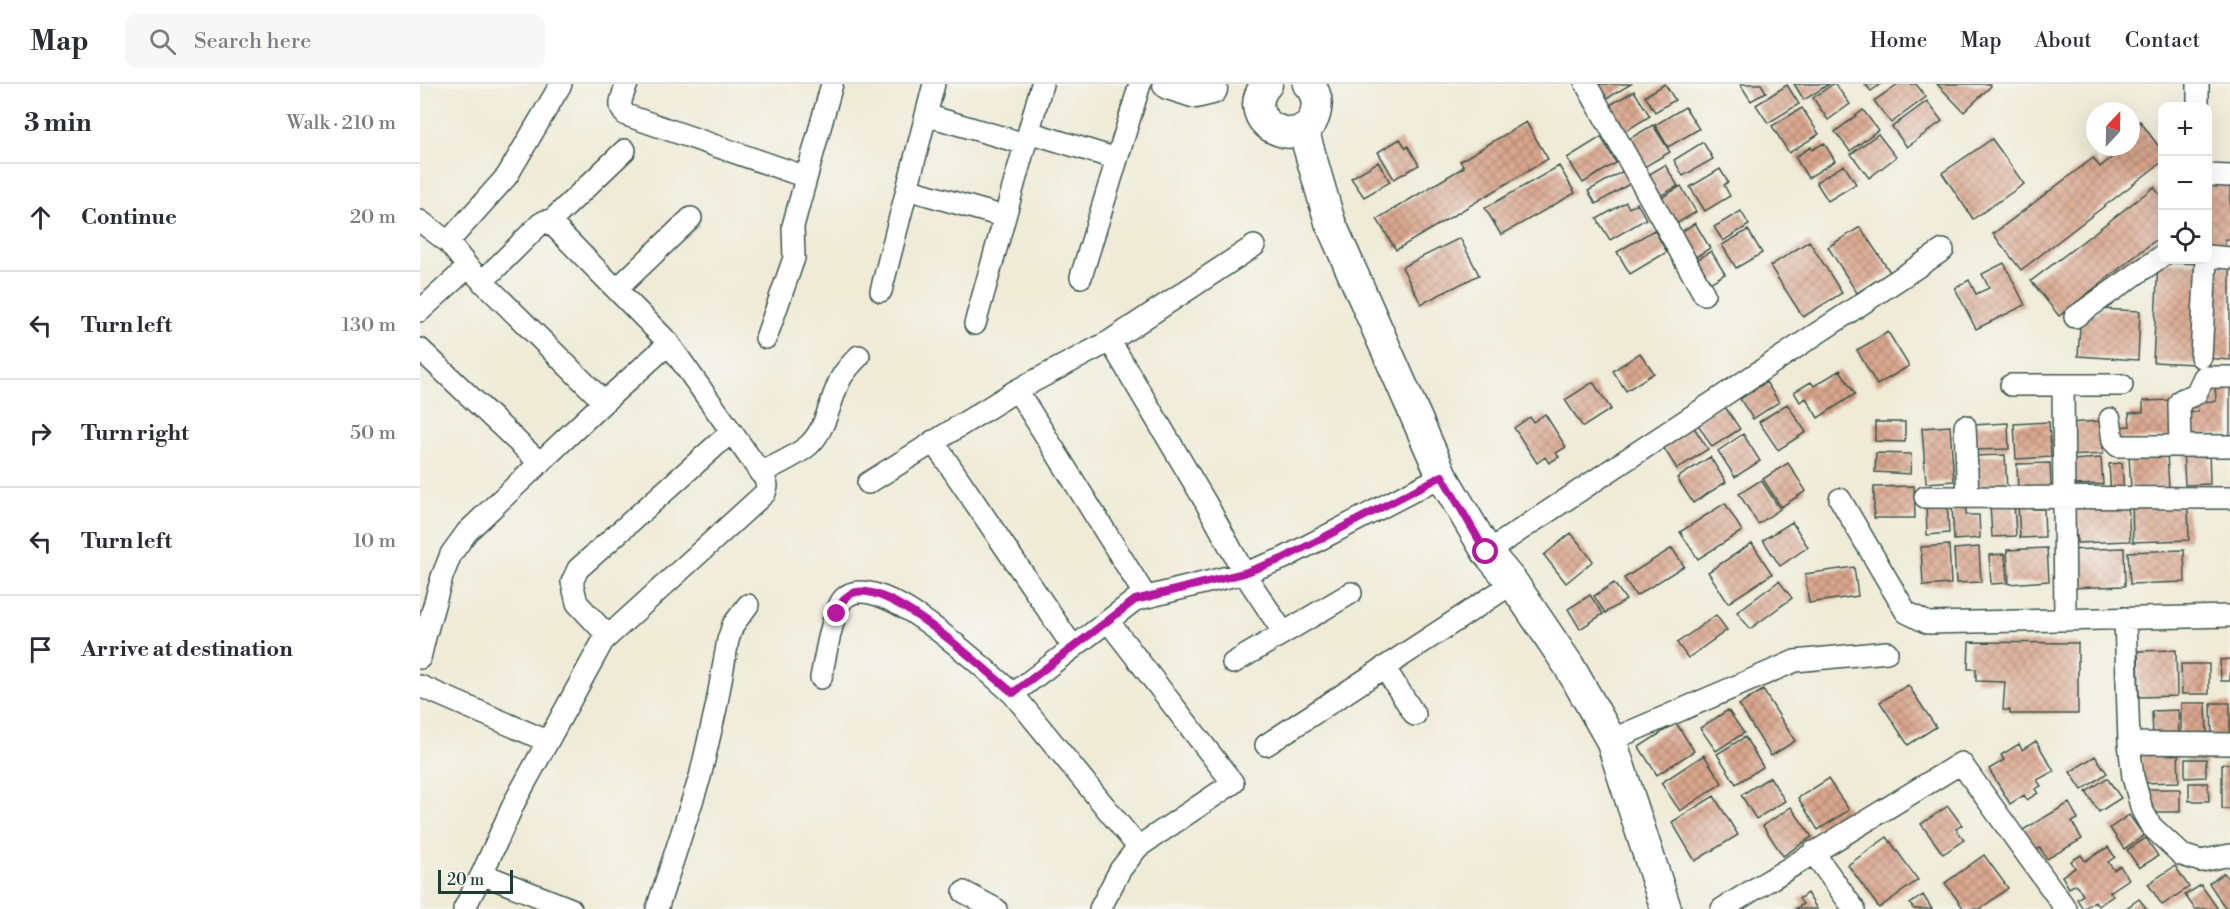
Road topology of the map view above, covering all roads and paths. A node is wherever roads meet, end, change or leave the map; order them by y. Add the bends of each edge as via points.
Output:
1 (561, 84) edge
2 (627, 84) edge
3 (934, 84) edge
4 (1042, 84) edge
5 (1140, 84) edge
6 (1168, 84) edge
7 (1586, 84) edge
8 (2198, 84) edge
9 (828, 85) edge
10 (1211, 86) edge
11 (1316, 86) edge
12 (1263, 91) edge
13 (2198, 102) edge
14 (926, 115) junction
15 (1302, 129) junction
16 (1027, 138) junction
17 (625, 150) dead end
18 (1117, 159) junction
19 (2212, 175) edge
20 (2230, 176) edge
21 (806, 177) junction
22 (907, 189) junction
23 (1005, 217) junction
24 (691, 218) dead end
25 (420, 220) edge
26 (550, 222) junction
27 (448, 242) junction
28 (1254, 246) dead end
29 (1943, 250) dead end
30 (2212, 258) edge
31 (2230, 258) edge
32 (2158, 259) edge
33 (2207, 264) edge
34 (475, 275) junction
35 (1081, 277) dead end
36 (617, 289) junction
37 (881, 291) dead end
38 (1704, 294) dead end
39 (420, 311) edge
40 (2075, 316) dead end
41 (975, 324) dead end
42 (766, 338) dead end
43 (1110, 340) junction
44 (668, 341) junction
45 (420, 349) edge
46 (859, 356) dead end
47 (2201, 357) dead end
48 (2230, 377) edge
49 (2011, 385) dead end
50 (2063, 385) junction
51 (2122, 385) dead end
52 (1017, 390) junction
53 (604, 402) junction
54 (2110, 419) dead end
55 (1965, 426) dead end
56 (731, 432) junction
57 (933, 441) junction
58 (2180, 446) junction
59 (2230, 446) edge
60 (540, 463) junction
61 (760, 473) junction
62 (1442, 476) junction
63 (868, 483) dead end
64 (1925, 497) dead end
65 (1968, 497) junction
66 (2063, 497) junction
67 (2230, 498) edge
68 (1840, 499) dead end
69 (1486, 552) junction
70 (1244, 573) junction
71 (1513, 583) junction
72 (1351, 593) dead end
73 (1146, 597) junction
74 (748, 604) dead end
75 (2230, 616) edge
76 (2125, 618) junction
77 (2065, 619) junction
78 (1108, 621) junction
79 (1283, 632) junction
80 (423, 634) edge
81 (608, 636) junction
82 (1073, 647) junction
83 (1887, 652) dead end
84 (420, 658) edge
85 (1233, 663) dead end
86 (1384, 668) junction
87 (821, 678) dead end
88 (420, 686) edge
89 (1013, 693) junction
90 (1415, 715) dead end
91 (1611, 740) junction
92 (547, 741) junction
93 (2129, 743) junction
94 (2230, 744) edge
95 (1266, 745) dead end
96 (1138, 847) junction
97 (1813, 852) junction
98 (2230, 855) edge
99 (482, 874) junction
100 (963, 892) dead end
101 (464, 909) edge
102 (571, 909) edge
103 (657, 909) edge
104 (996, 909) edge
105 (1100, 909) edge
106 (1666, 909) edge
107 (1722, 909) edge
108 (1854, 909) edge
109 (2066, 909) edge

1 - 27 street via 507,176
2 - 21 street via 620,104 626,115
3 - 14 street
4 - 16 street
5 - 18 street
6 - 10 street via 1196,93
7 - 38 street
8 - 13 street
9 - 21 street
10 - 12 street
11 - 15 street via 1315,115
12 - 15 street via 1262,117 1267,125 1284,133
14 - 16 street
14 - 22 street
15 - 62 street via 1330,222
16 - 18 street
16 - 23 street
17 - 26 street
18 - 35 street
19 - 20 street
21 - 42 street via 793,226 794,258
22 - 23 street
22 - 37 street
23 - 41 street
24 - 36 street
25 - 27 street
26 - 34 street via 540,224
26 - 36 street
27 - 34 street
28 - 43 street
29 - 69 street
30 - 31 street
32 - 40 street
33 - 47 street
34 - 39 street
34 - 53 street
36 - 44 street
43 - 52 street
43 - 70 street
44 - 53 street
44 - 56 street
45 - 60 street
46 - 61 street via 840,380 809,445
48 - 58 street via 2204,377 2196,394 2181,400
49 - 50 street
50 - 51 street
50 - 66 street
52 - 57 street
52 - 73 street
53 - 60 street
54 - 58 street via 2113,441 2118,446
55 - 65 street
56 - 61 street
56 - 81 street via 578,569 572,582 577,603
57 - 63 street
57 - 82 street
58 - 59 street
60 - 80 street via 467,532 451,554
61 - 81 street via 767,486 763,498
62 - 69 street
62 - 70 street via 1282,559
64 - 65 street
65 - 66 street
66 - 67 street
66 - 77 street
68 - 77 street via 1906,612 1928,622
69 - 71 street
70 - 73 street
70 - 79 street
71 - 86 street
71 - 91 street via 1569,666
72 - 79 street
73 - 78 street via 1135,600
74 - 103 street via 728,639 700,777
75 - 76 street
76 - 77 street
76 - 93 street
78 - 82 street
78 - 96 street via 1233,783
79 - 85 street
80 - 84 street
81 - 92 street
82 - 89 street
83 - 91 street via 1795,661
86 - 90 street
86 - 95 street
87 - 89 street via 842,602 851,593 861,592 920,617
88 - 92 street
89 - 96 street
91 - 106 street
92 - 99 street
93 - 94 street
93 - 98 street via 2133,777 2151,826 2182,855 2201,861
96 - 105 street via 1120,870
97 - 107 street
97 - 108 street
97 - 109 street via 1961,764
99 - 101 street
99 - 102 street
100 - 104 street

